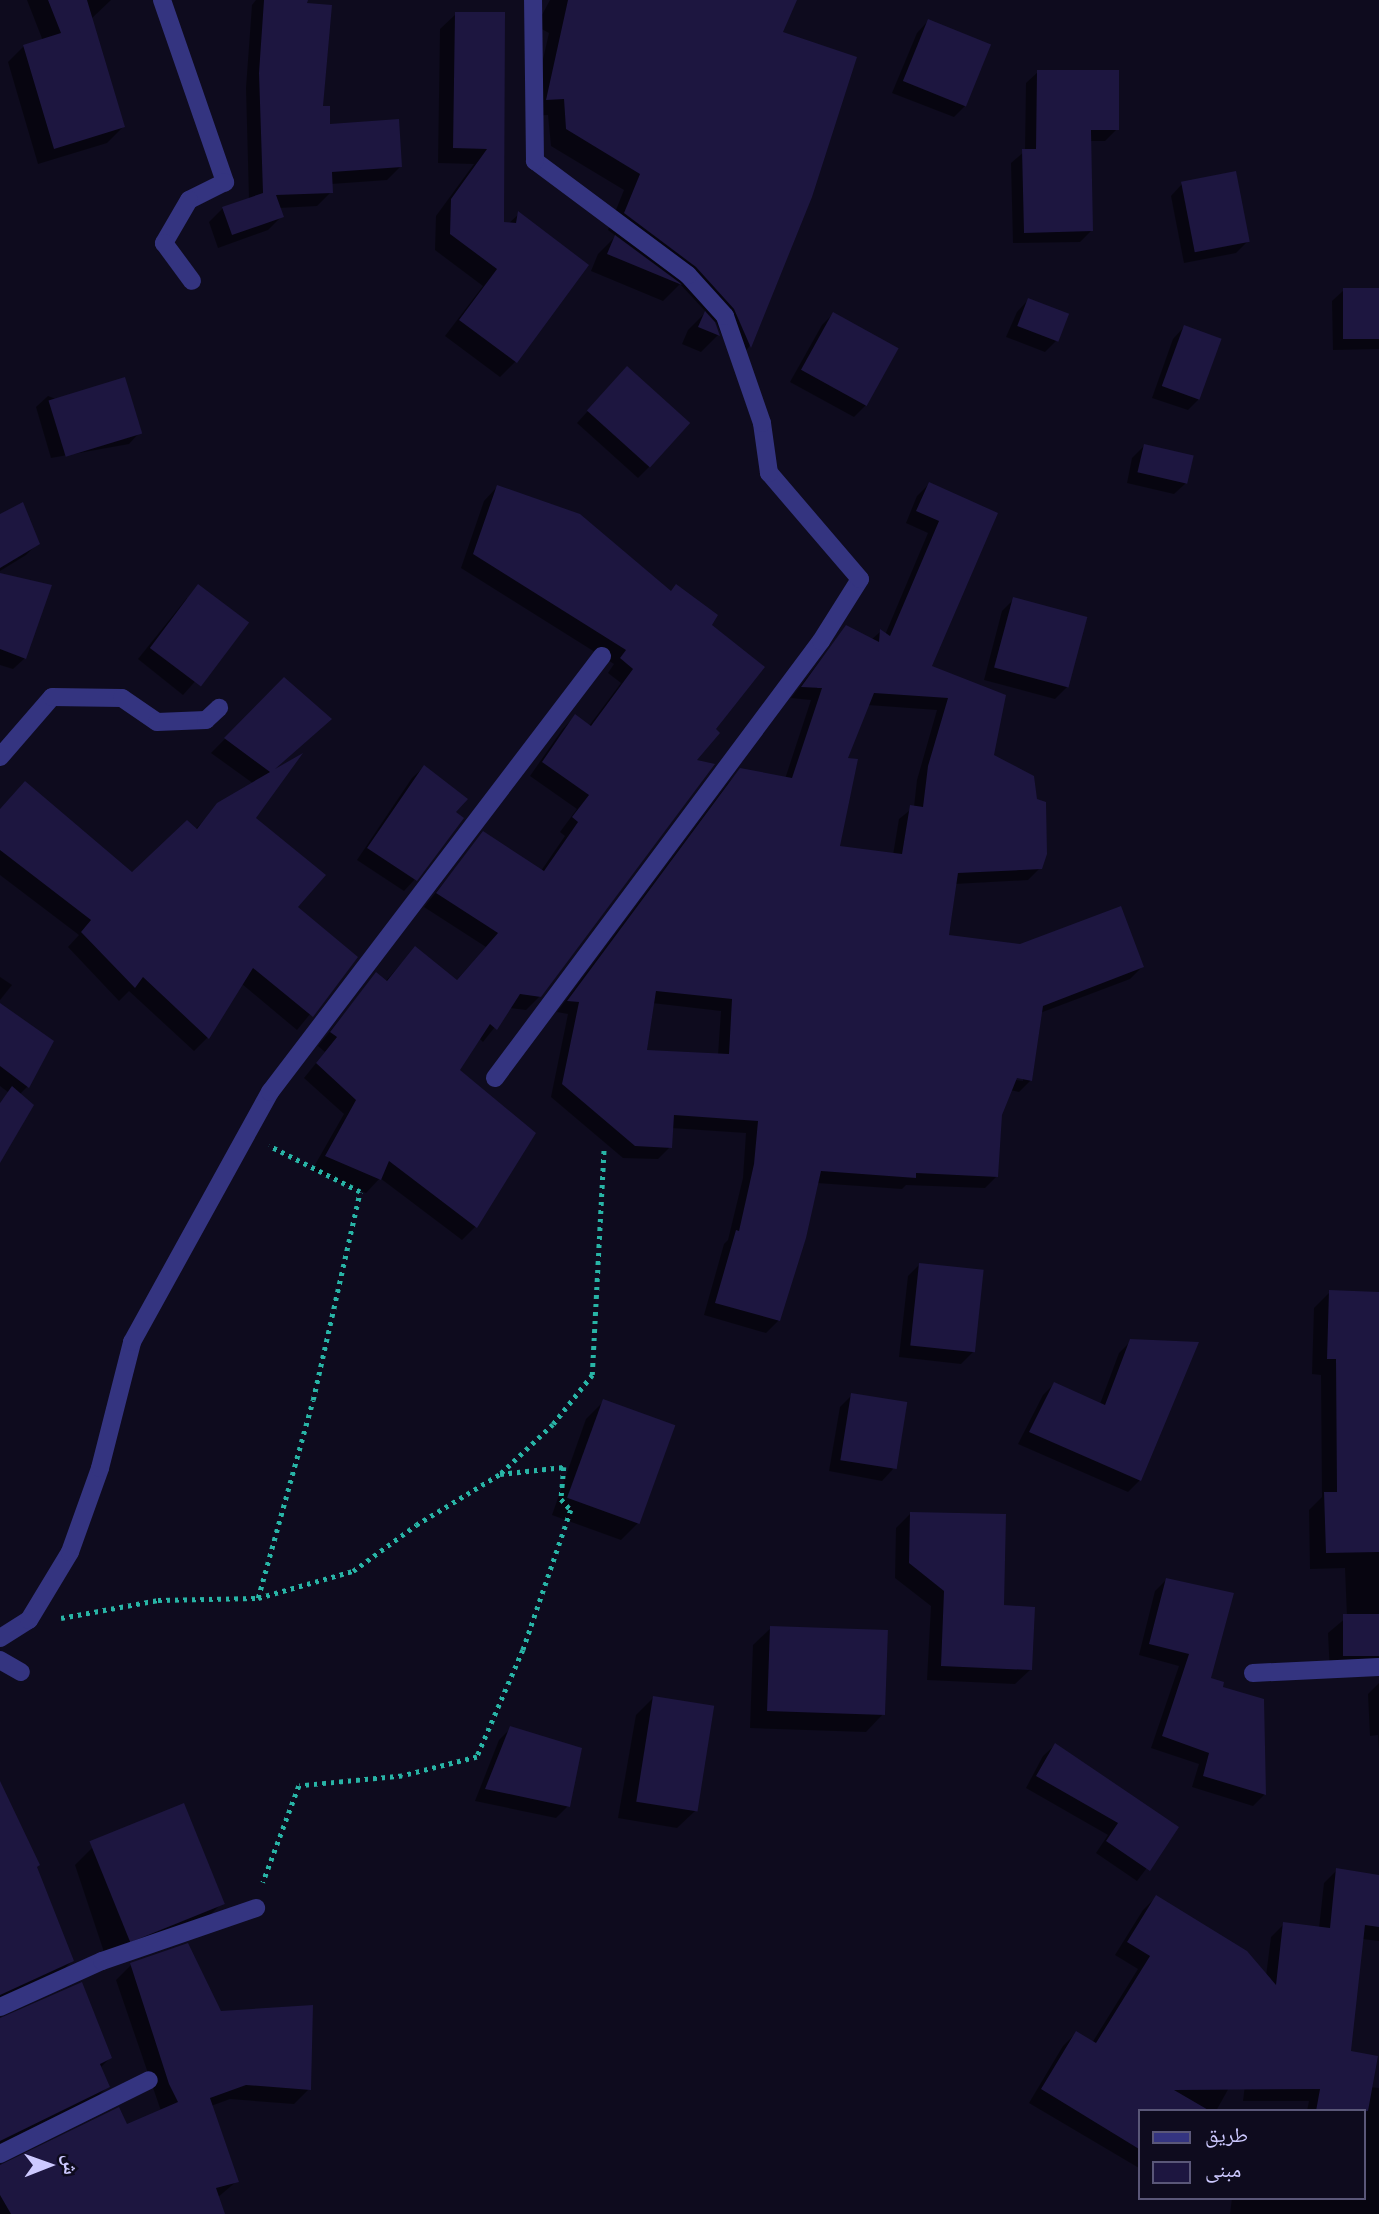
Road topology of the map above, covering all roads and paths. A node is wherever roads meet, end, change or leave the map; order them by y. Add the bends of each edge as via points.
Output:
1 (162, 0) edge
2 (533, 0) edge
3 (192, 281) dead end
4 (602, 656) dead end
5 (219, 708) dead end
6 (0, 757) edge
7 (495, 1077) dead end
8 (247, 1135) junction
9 (604, 1146) dead end
10 (500, 1474) junction
11 (258, 1598) junction
12 (29, 1620) junction
13 (0, 1638) edge
14 (0, 1660) edge
15 (1379, 1667) edge
16 (21, 1672) dead end
17 (1253, 1673) dead end
18 (256, 1908) joint
19 (0, 2007) edge
20 (149, 2080) dead end
21 (0, 2154) edge

1 - 3 street via 225,182 189,200 164,243
2 - 7 street via 535,161 688,275 725,316 762,423 769,473 860,579 821,641
4 - 8 street via 270,1092
5 - 6 street via 206,720 157,722 122,698 52,697
8 - 11 path via 360,1192 313,1400
8 - 12 street via 132,1342 100,1468 70,1552
9 - 10 path via 592,1375 553,1424
10 - 11 path via 416,1525 353,1571
10 - 18 path via 564,1467 561,1499 571,1510 523,1650 477,1757 402,1776 299,1786
11 - 12 path via 158,1600 76,1618
12 - 13 street
14 - 16 street
15 - 17 street
18 - 19 street via 102,1961
20 - 21 street

